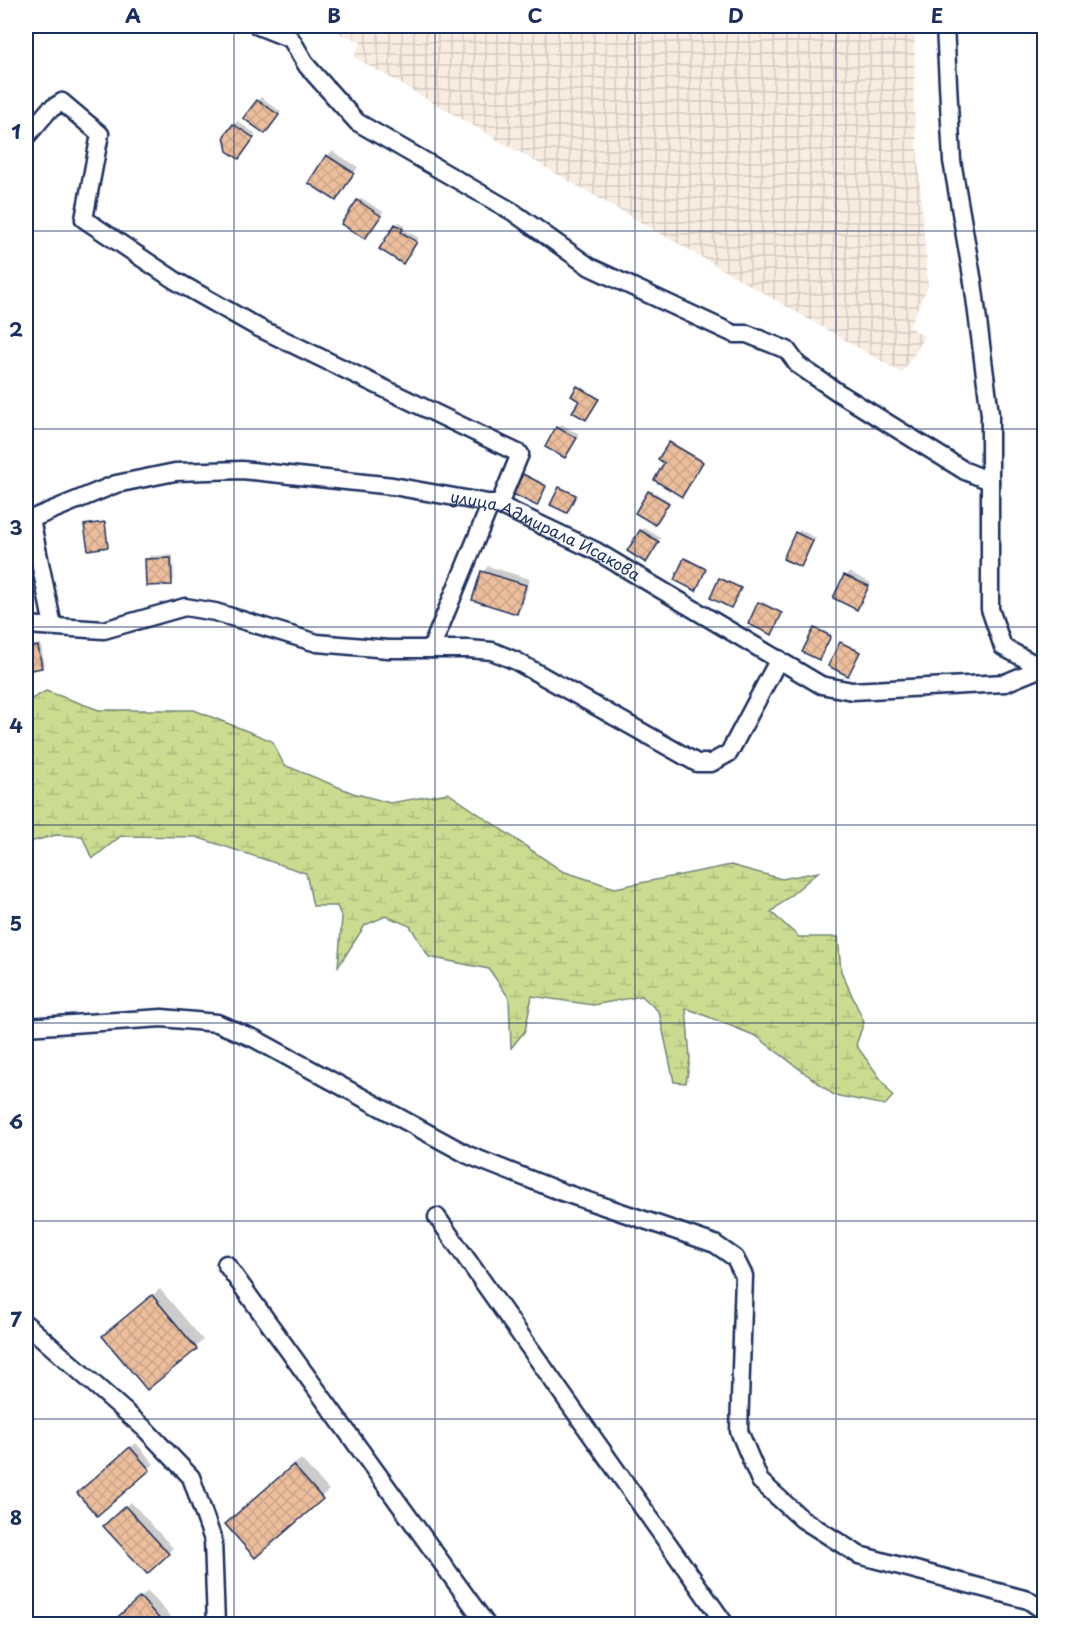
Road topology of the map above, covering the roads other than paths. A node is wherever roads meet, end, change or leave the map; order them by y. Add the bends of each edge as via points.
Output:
1 (258, 26) edge
2 (945, 26) edge
3 (26, 136) edge
4 (990, 481) junction
5 (495, 504) junction
6 (28, 520) edge
7 (26, 625) edge
8 (53, 626) junction
9 (432, 649) junction
10 (779, 659) junction
11 (1043, 669) edge
12 (26, 1027) edge
13 (437, 1217) dead end
14 (226, 1264) dead end
15 (26, 1324) edge
16 (1044, 1611) edge
17 (216, 1624) edge
18 (486, 1624) edge
19 (725, 1624) edge

1 - 4 street via 291,39 307,66 357,122 513,212 590,267 734,334 747,334 788,350 798,365 839,393 965,471
2 - 4 street via 952,161 974,282 990,414
3 - 5 street via 49,110 62,102 100,134 84,219 176,281 257,327 520,454
4 - 11 street via 990,609 1004,647
5 - 6 street, улица Адмирала Исакова via 323,478 242,470 176,472 116,484
5 - 9 street
5 - 10 street, улица Адмирала Исакова via 596,551
6 - 8 street
7 - 8 street
8 - 9 street via 104,630 185,607 215,612 317,643
9 - 10 street via 492,651 516,661 697,763 711,763 729,753
10 - 11 street, улица Адмирала Исакова via 821,685 852,691 1005,683
12 - 16 street via 162,1018 217,1023 255,1039 468,1155 715,1244 735,1258 744,1276 739,1431 760,1481 802,1519 859,1555 1029,1600
13 - 19 street
14 - 18 street
15 - 17 street via 145,1429 191,1477 213,1540

